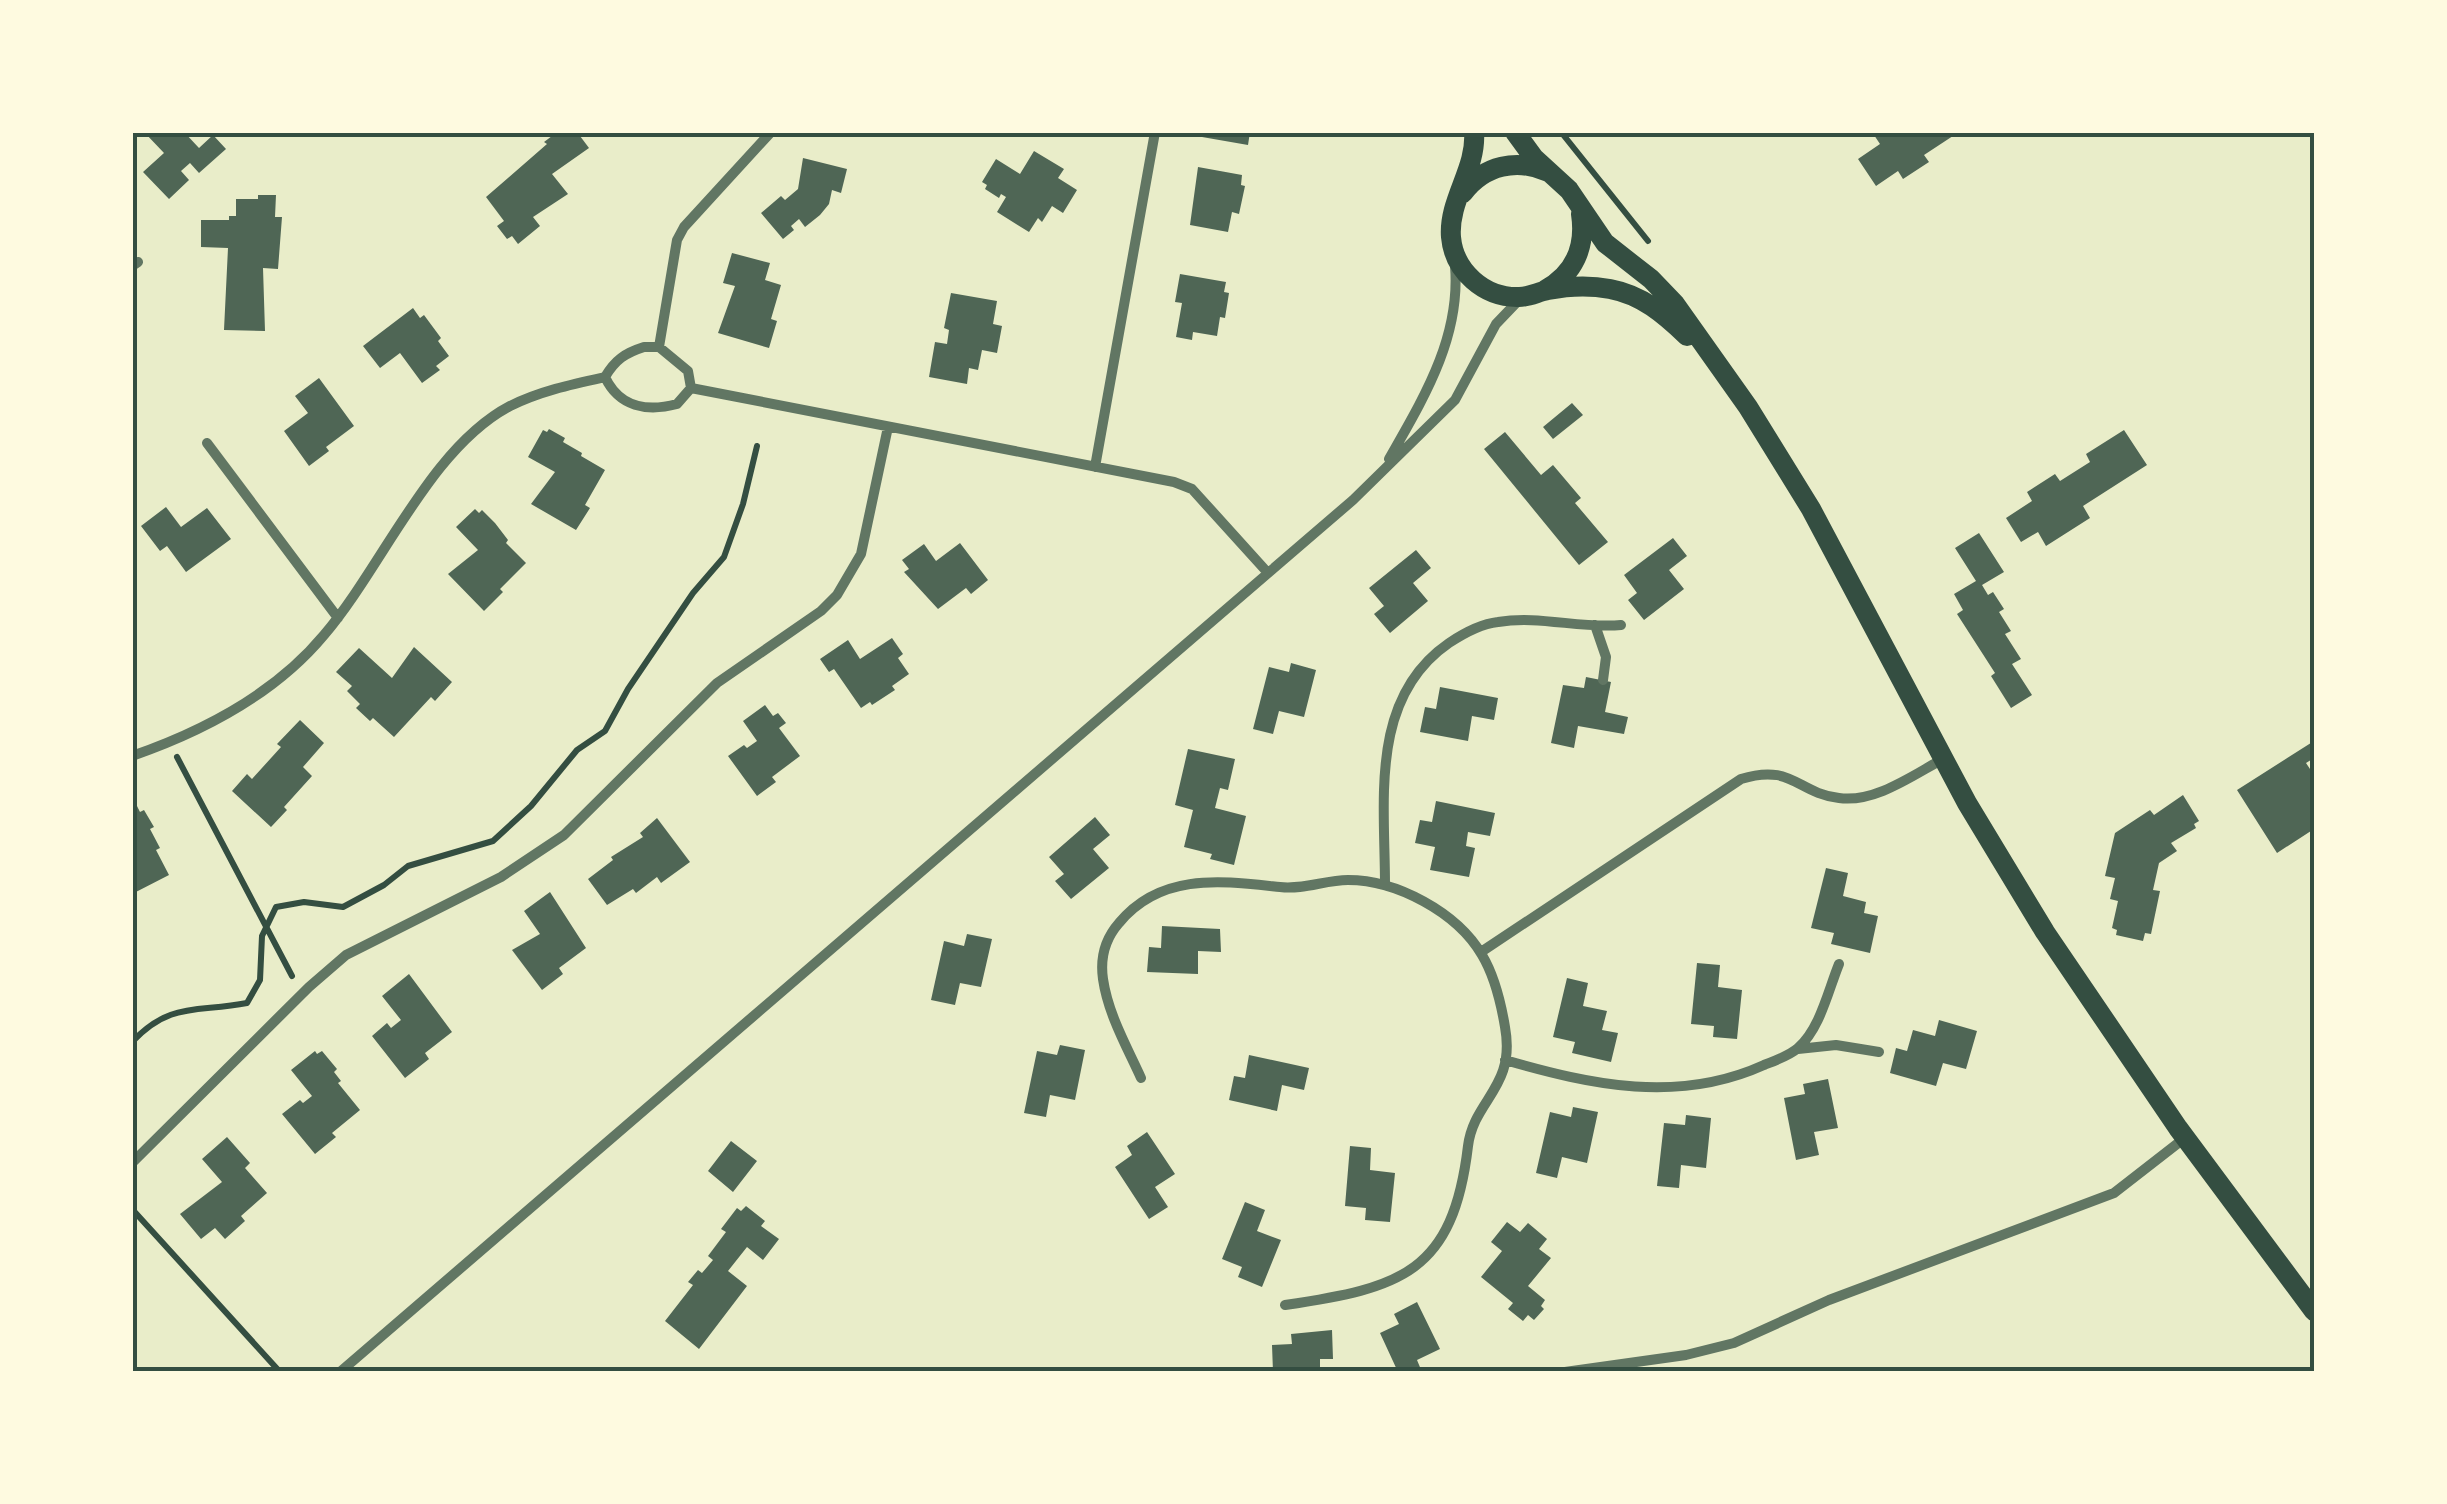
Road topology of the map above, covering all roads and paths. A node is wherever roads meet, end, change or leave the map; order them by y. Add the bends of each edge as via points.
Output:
1 (771, 132) edge
2 (1155, 132) edge
3 (1474, 132) edge
4 (1515, 132) edge
5 (1554, 176) junction
6 (1458, 201) junction
7 (1579, 208) junction
8 (1453, 250) junction
9 (1545, 291) junction
10 (1523, 297) junction
11 (659, 347) junction
12 (1714, 362) junction
13 (605, 377) junction
14 (691, 388) junction
15 (888, 427) junction
16 (206, 443) dead end
17 (757, 446) dead end
18 (1095, 466) junction
19 (1383, 469) junction
20 (1268, 573) junction
21 (338, 618) junction
22 (1621, 625) dead end
23 (1594, 626) junction
24 (1603, 680) dead end
25 (169, 742) junction
26 (132, 756) edge
27 (1942, 759) junction
28 (1385, 885) junction
29 (266, 927) junction
30 (1481, 952) junction
31 (1839, 964) dead end
32 (302, 995) junction
33 (132, 1042) edge
34 (1798, 1049) junction
35 (1879, 1052) dead end
36 (1506, 1060) junction
37 (1141, 1078) dead end
38 (2186, 1138) junction
39 (132, 1163) edge
40 (132, 1209) edge
41 (1285, 1305) dead end
42 (2314, 1311) edge
43 (280, 1372) edge
44 (340, 1372) edge
45 (1564, 1372) edge

1 - 11 street via 684,227
2 - 18 street
3 - 6 main road
4 - 5 main road
5 - 6 main road via 1526,165 1496,168
5 - 7 main road
6 - 8 main road via 1451,220
7 - 9 main road via 1580,252
7 - 12 main road via 1605,243 1663,290
8 - 10 main road via 1476,284
8 - 19 street via 1449,335
9 - 10 main road
9 - 12 main road via 1606,288 1641,299
10 - 19 street via 1496,324 1455,400
11 - 13 street via 625,353
11 - 14 street via 688,372
12 - 27 main road via 1802,494
13 - 14 street via 627,403 646,408 676,404
13 - 21 street via 531,397 475,431 434,476
14 - 15 street
15 - 18 street
15 - 32 street via 861,554 821,611 717,683 564,836 500,877 356,949
16 - 21 street
17 - 29 path via 724,557 693,593 605,731 577,750 531,806 493,841 408,866 343,907 276,907
18 - 20 street via 1192,488
19 - 20 street
20 - 44 street
21 - 25 street via 262,692
22 - 23 street
23 - 24 street via 1606,657
23 - 28 street via 1493,622 1462,635 1420,668 1400,697 1389,732
25 - 26 street
25 - 29 path
27 - 30 street via 1858,798 1822,793 1784,776 1741,779
27 - 38 main road via 2072,974
28 - 30 street via 1419,898
28 - 37 street via 1192,882 1132,908 1103,951 1102,976
29 - 32 path
29 - 33 path via 260,980 247,1004 178,1010 152,1021
30 - 36 street via 1506,1030
31 - 34 street
32 - 39 street
34 - 35 street
34 - 36 street via 1731,1078 1674,1088 1581,1080
36 - 41 street via 1470,1135 1452,1222 1428,1255 1380,1286
38 - 42 main road
38 - 45 street via 2114,1193 1828,1300 1734,1343
40 - 43 path

